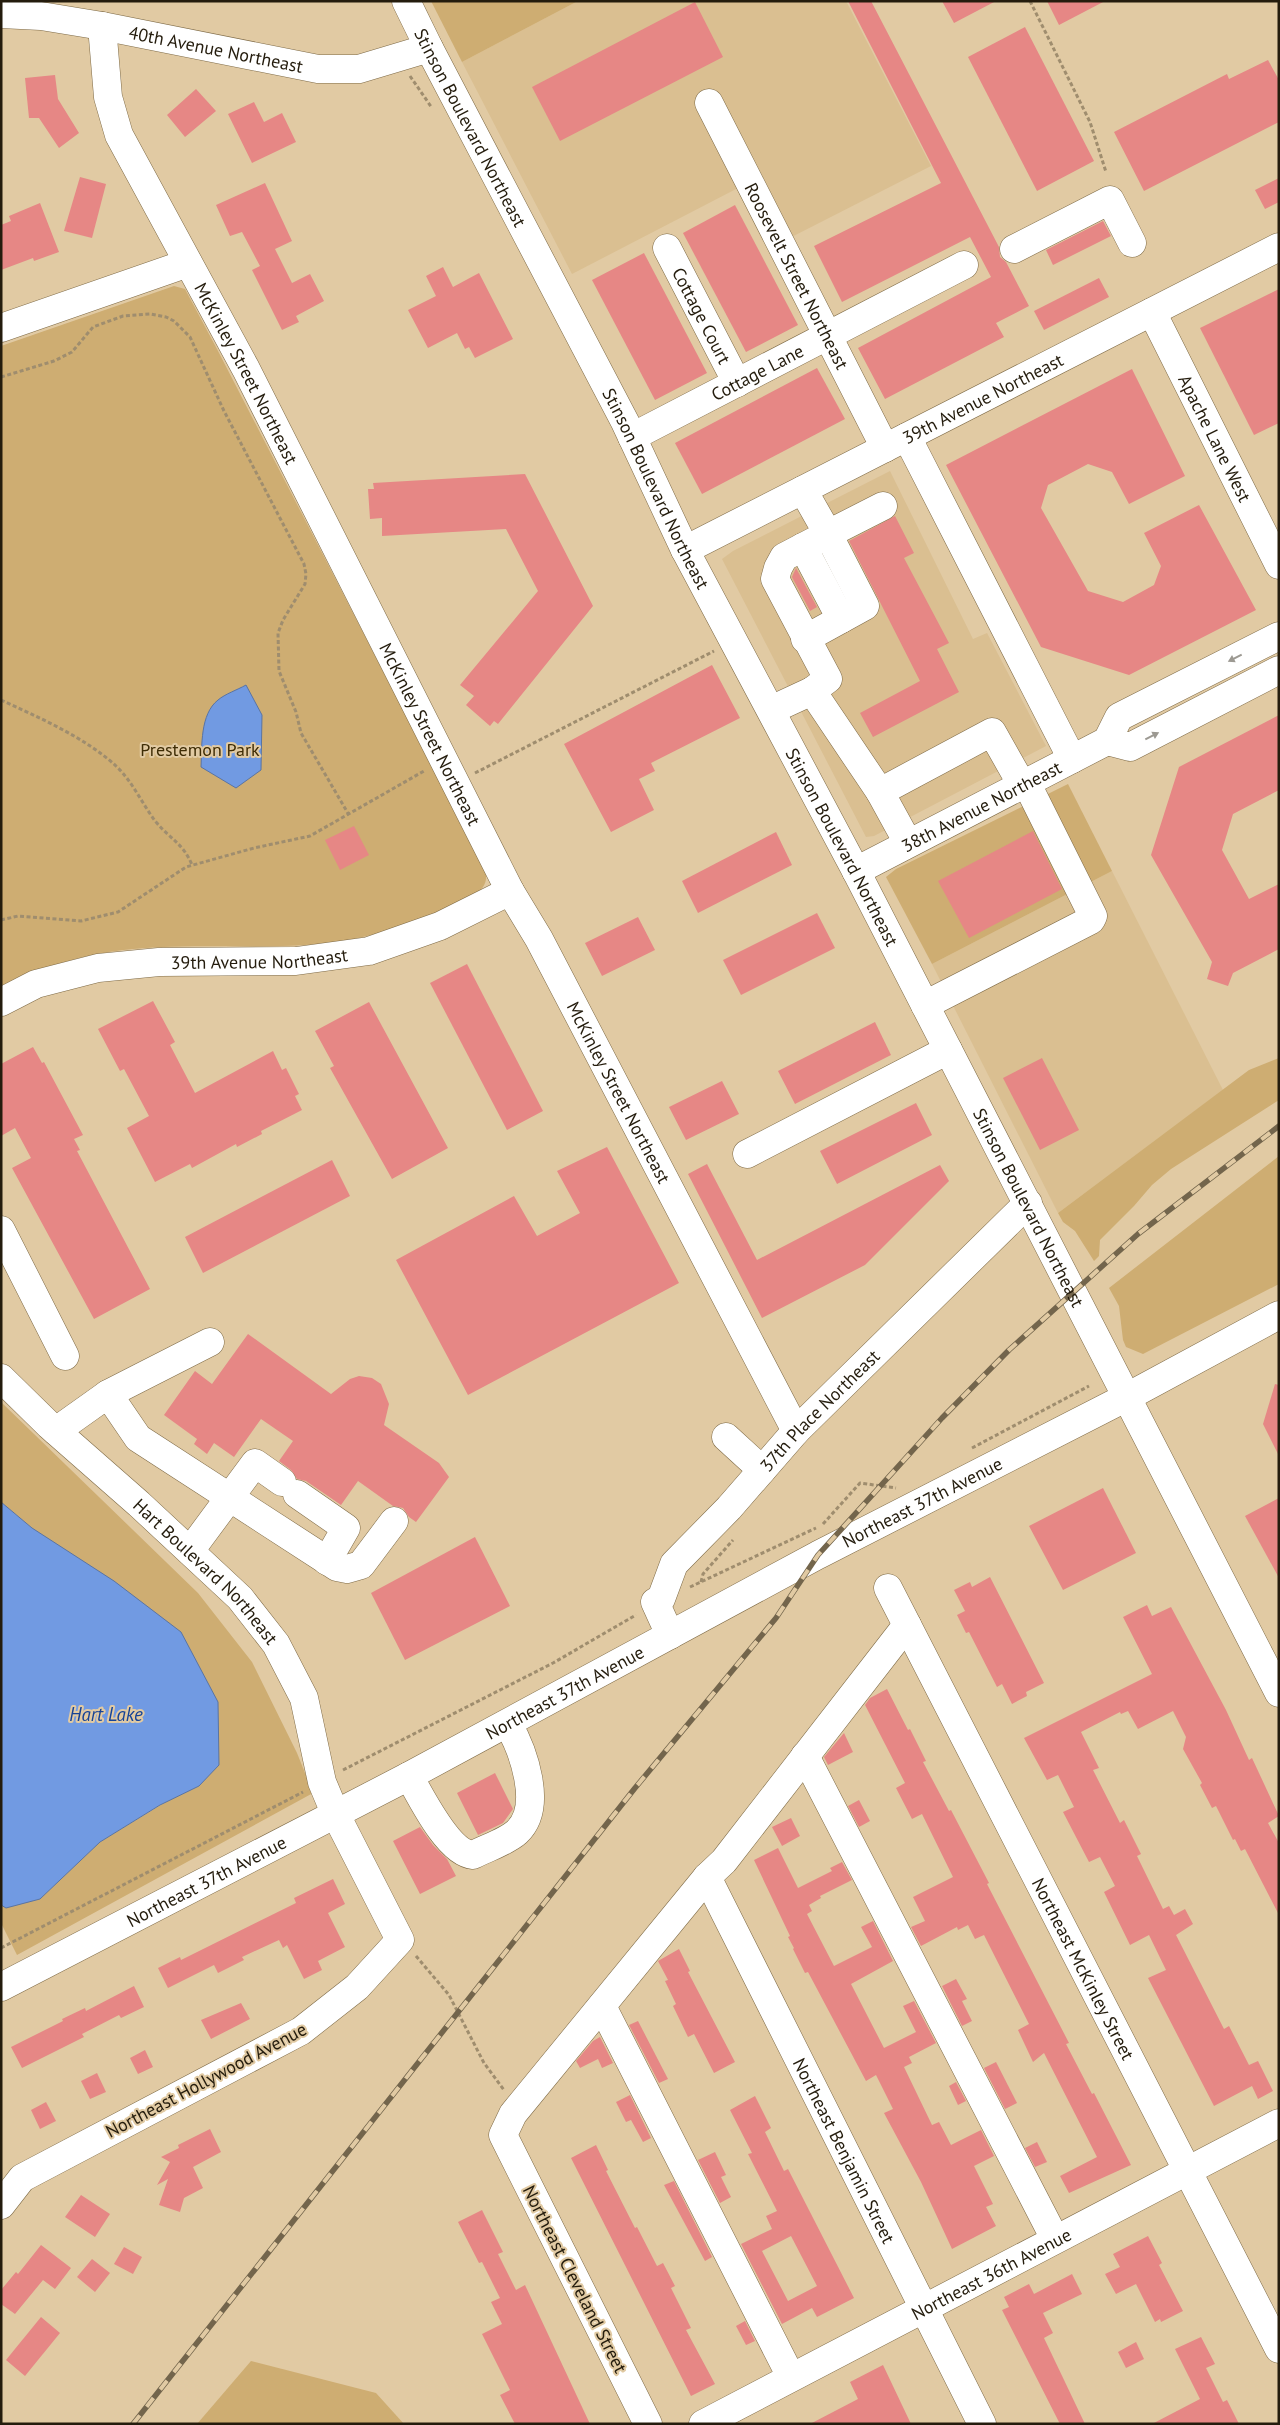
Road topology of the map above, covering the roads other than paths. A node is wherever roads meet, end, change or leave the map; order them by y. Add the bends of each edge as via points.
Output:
1 (406, 1) edge
2 (1, 14) edge
3 (102, 26) junction
4 (429, 48) junction
5 (709, 103) dead end
6 (1132, 243) dead end
7 (1279, 247) edge
8 (667, 248) dead end
9 (1014, 249) dead end
10 (188, 263) junction
11 (964, 265) dead end
12 (1152, 312) junction
13 (1, 328) edge
14 (829, 335) junction
15 (737, 382) junction
16 (632, 437) junction
17 (896, 442) junction
18 (803, 490) junction
19 (882, 506) dead end
20 (828, 534) junction
21 (803, 547) junction
22 (686, 550) junction
23 (1279, 565) edge
24 (842, 619) junction
25 (1279, 636) edge
26 (805, 638) junction
27 (1279, 670) edge
28 (812, 691) junction
29 (771, 710) junction
30 (1107, 741) junction
31 (1072, 759) junction
32 (1024, 784) junction
33 (880, 792) junction
34 (908, 843) junction
35 (856, 871) junction
36 (510, 891) junction
37 (1, 1002) edge
38 (925, 1005) junction
39 (948, 1050) junction
40 (747, 1154) dead end
41 (1028, 1203) junction
42 (1, 1230) edge
43 (1279, 1316) edge
44 (210, 1342) dead end
45 (65, 1356) dead end
46 (1, 1378) edge
47 (108, 1394) junction
48 (1127, 1397) junction
49 (56, 1431) junction
50 (796, 1431) junction
51 (726, 1437) dead end
52 (762, 1470) junction
53 (230, 1497) junction
54 (394, 1521) dead end
55 (190, 1551) junction
56 (328, 1561) junction
57 (888, 1588) dead end
58 (907, 1625) junction
59 (670, 1635) junction
60 (1279, 1693) edge
61 (508, 1724) junction
62 (805, 1756) junction
63 (409, 1776) junction
64 (335, 1813) junction
65 (707, 1877) junction
66 (407, 1947) joint
67 (1, 1986) edge
68 (602, 2006) junction
69 (1279, 2123) edge
70 (1186, 2170) junction
71 (1, 2205) edge
72 (1055, 2239) junction
73 (923, 2308) junction
74 (1279, 2349) edge
75 (791, 2377) junction
76 (648, 2424) edge
77 (703, 2424) edge
78 (982, 2424) edge

1 - 4 street, Stinson Boulevard Northeast
2 - 3 street, 40th Avenue Northeast via 41,16
3 - 4 street, 40th Avenue Northeast via 318,69 359,69
3 - 10 street, McKinley Street Northeast via 108,97 119,135
4 - 16 street, Stinson Boulevard Northeast
5 - 14 street, Roosevelt Street Northeast
6 - 9 street via 1110,200
7 - 12 street, 39th Avenue Northeast
8 - 15 street, Cottage Court
10 - 13 street
10 - 36 street, McKinley Street Northeast via 246,369
11 - 14 street, Cottage Lane
12 - 17 street, 39th Avenue Northeast
12 - 23 street, Apache Lane West
14 - 15 street, Cottage Lane
14 - 17 street, Roosevelt Street Northeast
15 - 16 street, Cottage Lane
16 - 22 street, Stinson Boulevard Northeast
17 - 18 street, 39th Avenue Northeast
17 - 31 street, Roosevelt Street Northeast
18 - 20 street
18 - 22 street, 39th Avenue Northeast
19 - 20 street
20 - 21 street
20 - 24 street via 865,606
21 - 24 street
21 - 26 street via 784,557 775,579
22 - 29 street, Stinson Boulevard Northeast
24 - 26 street
25 -> 30 street via 1119,717
26 - 28 street via 828,680
30 -> 27 street via 1130,747
28 - 29 street
28 - 33 street
29 - 35 street, Stinson Boulevard Northeast
30 - 31 street, 38th Avenue Northeast
31 - 32 street, 38th Avenue Northeast
32 - 33 street via 992,732
32 - 34 street, 38th Avenue Northeast
32 - 38 street via 1094,916
33 - 34 street
34 - 35 street, 38th Avenue Northeast
35 - 38 street, Stinson Boulevard Northeast
36 - 37 street, 39th Avenue Northeast via 440,926 369,951 296,960 160,962 98,968 36,984
36 - 50 street, McKinley Street Northeast
38 - 39 street, Stinson Boulevard Northeast
39 - 40 street
39 - 41 street, Stinson Boulevard Northeast
41 - 48 street, Stinson Boulevard Northeast
41 - 50 street, 37th Place Northeast
42 - 45 street
43 - 48 street, Northeast 37th Avenue
44 - 47 street
46 - 49 street, Hart Boulevard Northeast
47 - 49 street
47 - 53 street via 138,1438
48 - 59 street, Northeast 37th Avenue via 818,1555
48 - 60 street, Stinson Boulevard Northeast
49 - 55 street, Hart Boulevard Northeast
50 - 52 street, 37th Place Northeast
51 - 52 street
52 - 59 street, 37th Place Northeast via 674,1564 661,1599 656,1602
53 - 55 street
53 - 56 street
53 - 56 street via 255,1463 346,1528
54 - 56 street via 361,1565 347,1569
55 - 64 street, Hart Boulevard Northeast via 240,1598 276,1644 304,1698 316,1764
57 - 58 street, Northeast McKinley Street
58 - 62 street
58 - 70 street, Northeast McKinley Street
59 - 61 street, Northeast 37th Avenue
61 - 63 street, Northeast 37th Avenue
61 - 63 street via 519,1744 530,1793 530,1808 522,1827 515,1834 473,1855 466,1855 452,1844
62 - 65 street via 724,1861
62 - 72 street
63 - 64 street, Northeast 37th Avenue
64 - 66 street, Hart Boulevard Northeast
64 - 67 street, Northeast 37th Avenue
65 - 68 street
65 - 73 street, Northeast Benjamin Street
66 - 71 street, Northeast Hollywood Avenue via 301,2031 22,2178
68 - 75 street
68 - 76 street, Northeast Cleveland Street via 508,2124
69 - 70 street, Northeast 36th Avenue
70 - 72 street, Northeast 36th Avenue
70 - 74 street, Northeast McKinley Street
72 - 73 street, Northeast 36th Avenue
73 - 75 street, Northeast 36th Avenue
73 - 78 street, Northeast Benjamin Street
75 - 77 street, Northeast 36th Avenue

